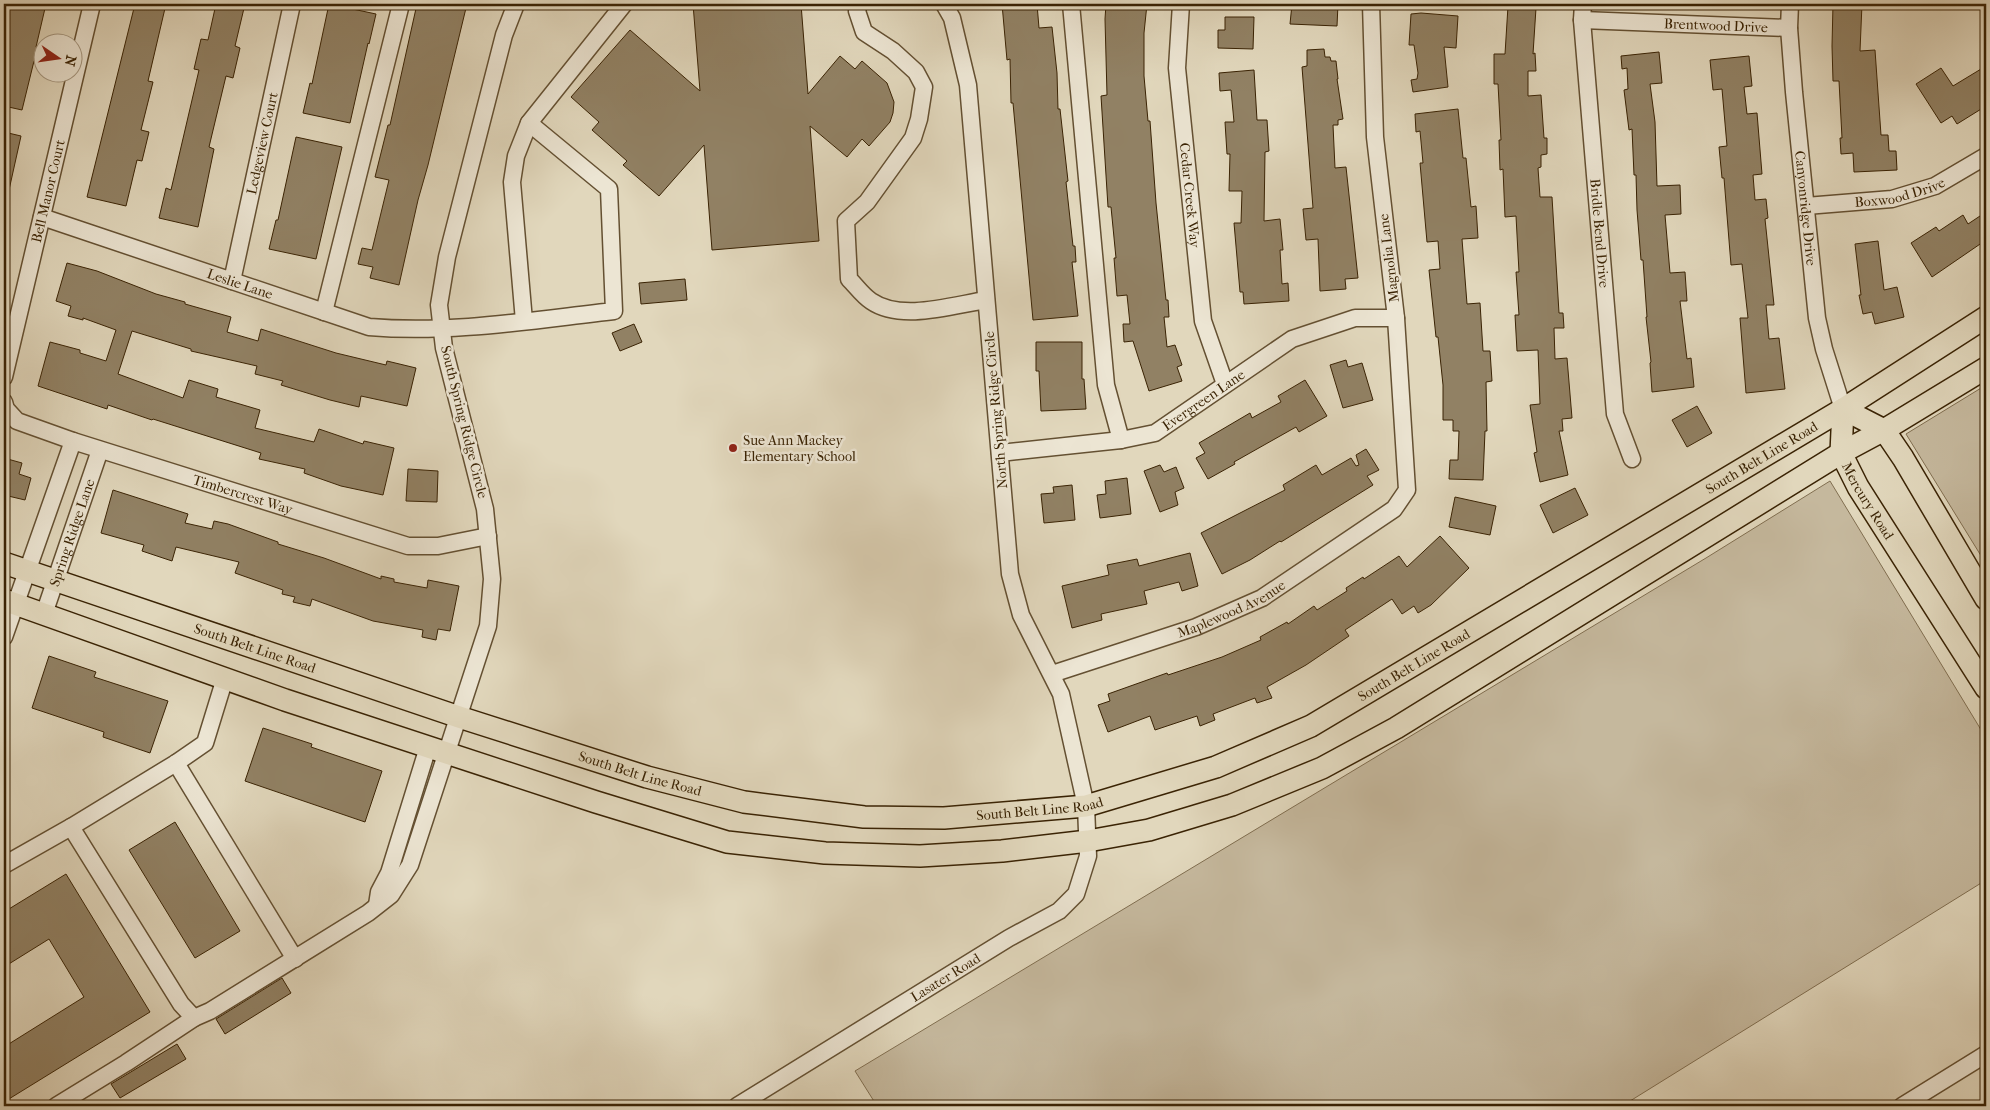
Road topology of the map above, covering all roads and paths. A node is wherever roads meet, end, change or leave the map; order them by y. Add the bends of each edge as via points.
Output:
1 (92, 4) edge
2 (292, 4) edge
3 (401, 4) edge
4 (516, 4) edge
5 (624, 4) edge
6 (859, 4) edge
7 (944, 4) edge
8 (1071, 4) edge
9 (1181, 4) edge
10 (1371, 4) edge
11 (1790, 4) edge
12 (1582, 12) edge
13 (1789, 28) junction
14 (529, 124) junction
15 (1986, 156) edge
16 (1806, 206) junction
17 (42, 217) junction
18 (232, 281) junction
19 (986, 300) junction
20 (324, 312) junction
21 (1986, 317) edge
22 (1396, 318) junction
23 (524, 321) junction
24 (442, 330) junction
25 (1986, 368) edge
26 (4, 378) edge
27 (1225, 384) junction
28 (5, 406) edge
29 (1843, 409) junction
30 (1884, 430) junction
31 (1121, 440) junction
32 (73, 441) junction
33 (100, 450) junction
34 (1000, 453) junction
35 (1842, 453) junction
36 (1632, 459) dead end
37 (1394, 509) joint
38 (488, 536) junction
39 (4, 563) edge
40 (27, 570) junction
41 (55, 580) junction
42 (1986, 599) edge
43 (10, 602) edge
44 (44, 614) junction
45 (4, 637) edge
46 (1052, 674) junction
47 (225, 678) junction
48 (1986, 688) edge
49 (459, 717) junction
50 (437, 750) junction
51 (176, 763) junction
52 (1086, 806) junction
53 (71, 827) junction
54 (1088, 841) junction
55 (393, 858) junction
56 (4, 865) edge
57 (410, 865) junction
58 (377, 905) junction
59 (295, 959) junction
60 (194, 1018) junction
61 (1986, 1054) edge
62 (56, 1106) edge
63 (737, 1106) edge
64 (1902, 1106) edge

1 - 17 street, Bell Manor Court
2 - 18 street, Ledgeview Court
3 - 20 street
4 - 24 street, South Spring Ridge Circle via 504,35 447,257 439,305
5 - 14 street
6 - 19 street via 857,11 864,32 893,51 916,72 924,88 912,138 867,202 846,221 849,279 872,302 898,312
7 - 19 street, North Spring Ridge Circle via 952,18 968,85
8 - 31 street via 1106,385
9 - 27 street, Cedar Creek Way via 1177,68 1202,321
10 - 22 street, Magnolia Lane via 1375,137
11 - 13 street, Canyonridge Drive
12 - 13 street, Brentwood Drive
12 - 36 street, Bridle Bend Drive via 1615,414
13 - 16 street, Canyonridge Drive
14 - 23 street via 516,156 512,182
14 - 23 street, Leslie Lane via 609,189 614,311
15 - 16 street, Boxwood Drive via 1935,186 1892,199
16 - 29 street, Canyonridge Drive via 1817,318
17 - 18 street, Leslie Lane
17 - 26 street, Bell Manor Court
18 - 20 street, Leslie Lane
19 - 34 street, North Spring Ridge Circle
20 - 24 street, Leslie Lane via 369,327
21 - 29 main road, South Belt Line Road
22 - 27 street, Evergreen Lane via 1355,318 1292,339
22 - 37 street, Magnolia Lane via 1407,490
23 - 24 street, Leslie Lane
24 - 38 street, South Spring Ridge Circle via 486,509
25 - 30 main road
27 - 31 street, Evergreen Lane via 1155,432
28 - 32 street, Timbercrest Way via 18,421
29 - 30 main road
29 - 35 main road, Mercury Road
29 - 52 main road, South Belt Line Road via 1311,726 1216,767
30 - 35 main road
30 - 42 main road
31 - 34 street, Evergreen Lane
32 - 33 street, Timbercrest Way
32 - 40 street, Spring Ridge Lane
33 - 38 street, Timbercrest Way via 408,546 438,546
33 - 41 street, Spring Ridge Lane
34 - 46 street, North Spring Ridge Circle via 1010,574 1020,615
35 - 48 main road, Mercury Road via 1858,487
35 - 54 main road via 1396,728 1322,768 1232,805 1149,830
37 - 46 street, Maplewood Avenue via 1262,598 1196,627
38 - 49 street, South Spring Ridge Circle via 492,579 488,626
39 - 40 main road, South Belt Line Road
40 - 41 main road, South Belt Line Road
40 - 43 street, Spring Ridge Lane
41 - 44 street, Spring Ridge Lane
41 - 49 main road, South Belt Line Road
43 - 44 main road
43 - 45 street, Spring Ridge Lane
44 - 47 main road
46 - 52 street, North Spring Ridge Circle via 1061,694
47 - 50 main road
47 - 51 street via 205,743
49 - 50 street, South Spring Ridge Circle
49 - 52 main road, South Belt Line Road via 647,776 744,802 864,817 944,818
50 - 54 main road via 726,842 826,853 920,856
50 - 55 street
50 - 57 street
51 - 53 street
51 - 59 street
52 - 54 street, Lasater Road
53 - 56 street
53 - 60 street via 180,1004
54 - 63 street, Lasater Road via 1088,856 1076,894 1059,911 1009,938
55 - 57 street
55 - 58 street
57 - 58 street via 391,895
58 - 59 street
59 - 60 street
60 - 62 street
61 - 64 street

